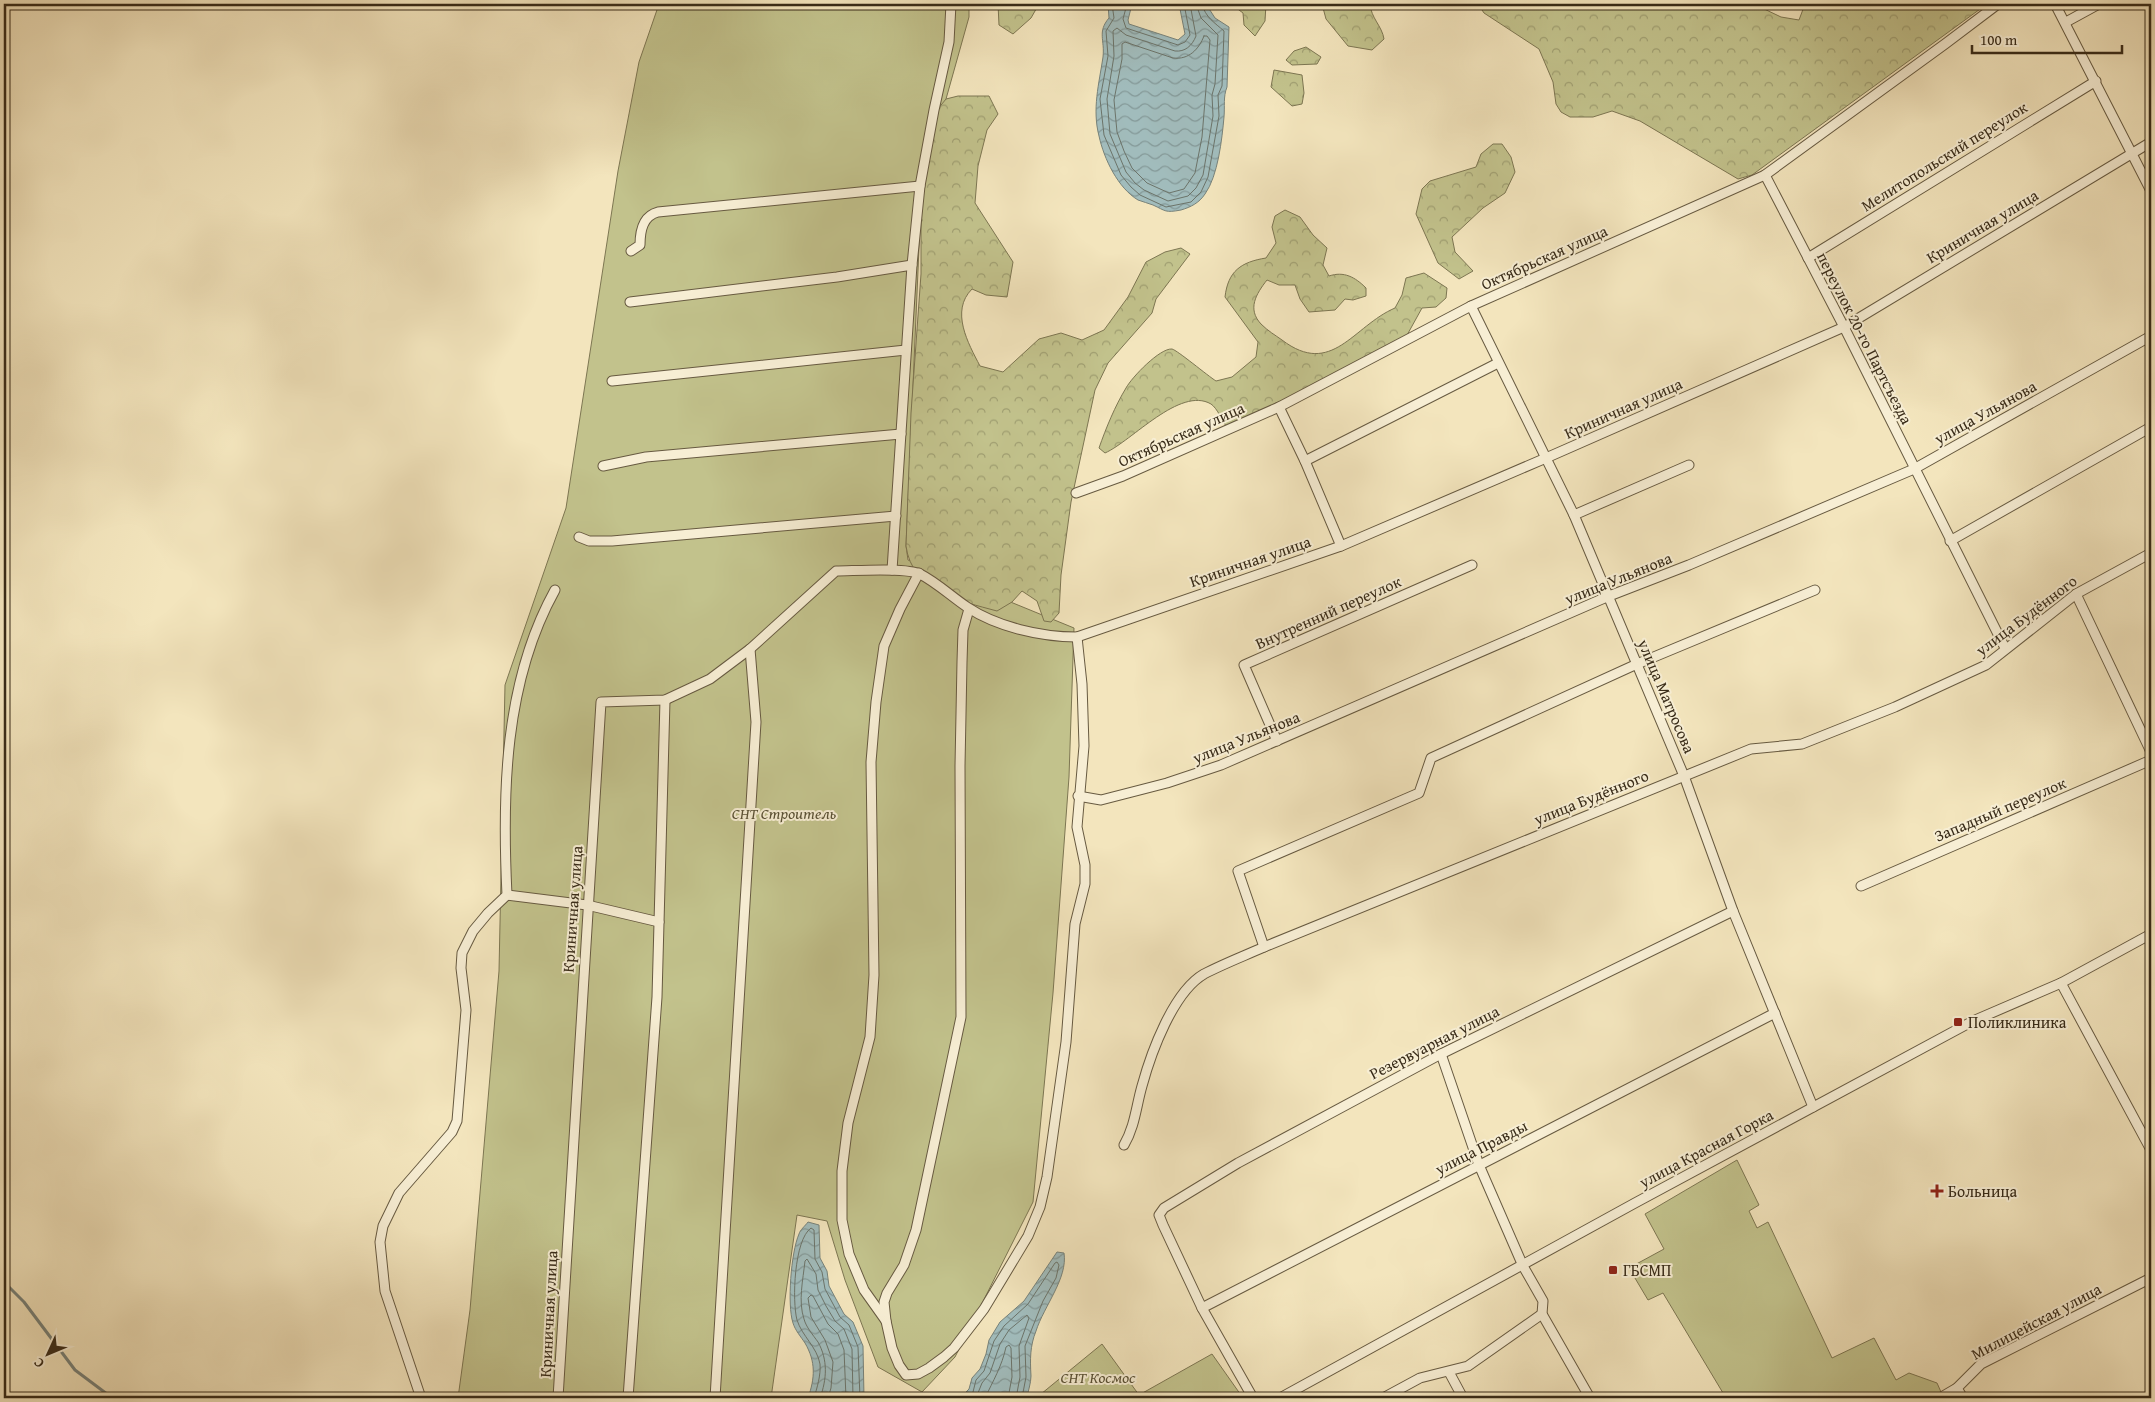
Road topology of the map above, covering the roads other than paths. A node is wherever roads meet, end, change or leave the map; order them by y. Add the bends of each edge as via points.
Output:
1 (951, 4) edge
2 (1998, 4) edge
3 (2055, 4) edge
4 (2099, 4) edge
5 (2066, 22) junction
6 (2096, 81) junction
7 (2151, 142) edge
8 (2132, 154) junction
9 (1765, 175) junction
10 (920, 186) junction
11 (2151, 191) edge
12 (631, 251) dead end
13 (1808, 258) junction
14 (912, 265) junction
15 (630, 302) dead end
16 (1471, 306) junction
17 (1844, 326) junction
18 (2151, 336) edge
19 (906, 350) junction
20 (1498, 363) junction
21 (612, 381) dead end
22 (1279, 407) junction
23 (2151, 427) edge
24 (901, 434) junction
25 (1546, 458) junction
26 (1305, 462) junction
27 (1689, 465) dead end
28 (604, 466) dead end
29 (1914, 469) junction
30 (1076, 492) dead end
31 (1574, 515) junction
32 (896, 516) junction
33 (579, 537) dead end
34 (1950, 541) junction
35 (1341, 546) junction
36 (2151, 553) edge
37 (1472, 565) dead end
38 (892, 570) junction
39 (919, 573) junction
40 (554, 590) dead end
41 (1816, 590) dead end
42 (2076, 594) junction
43 (1609, 596) junction
44 (969, 609) junction
45 (1077, 637) junction
46 (2005, 648) junction
47 (750, 649) junction
48 (1637, 664) junction
49 (665, 700) junction
50 (1277, 742) junction
51 (2151, 752) edge
52 (2151, 760) edge
53 (1684, 776) junction
54 (1078, 796) junction
55 (1861, 886) dead end
56 (507, 895) junction
57 (587, 905) junction
58 (1733, 911) junction
59 (659, 922) junction
60 (2151, 934) edge
61 (1264, 948) junction
62 (2061, 983) junction
63 (1775, 1013) junction
64 (1441, 1054) junction
65 (1813, 1107) junction
66 (1124, 1145) dead end
67 (2151, 1150) edge
68 (1479, 1165) junction
69 (1524, 1266) junction
70 (2151, 1278) edge
71 (1202, 1308) junction
72 (1542, 1314) junction
73 (886, 1322) junction
74 (1449, 1372) junction
75 (1957, 1388) junction
76 (420, 1398) edge
77 (558, 1398) edge
78 (628, 1398) edge
79 (715, 1398) edge
80 (1253, 1398) edge
81 (1280, 1398) edge
82 (1383, 1398) edge
83 (1463, 1398) edge
84 (1590, 1398) edge
85 (1940, 1398) edge
86 (1963, 1398) edge

1 - 10 street via 949,42
2 - 9 street, Октябрьская улица
3 - 5 street
4 - 5 street
5 - 6 street
6 - 8 street
6 - 13 street, Мелитопольский переулок
7 - 8 street, Криничная улица
8 - 11 street
8 - 17 street, Криничная улица
9 - 13 street, переулок 20-го Партсъезда
9 - 16 street, Октябрьская улица
10 - 12 street via 658,212 650,214 644,222 640,245
10 - 14 street
13 - 17 street, переулок 20-го Партсъезда
14 - 15 street
14 - 19 street
16 - 20 street, улица Матросова
16 - 22 street, Октябрьская улица
17 - 25 street, Криничная улица
17 - 29 street, переулок 20-го Партсъезда
18 - 29 street, улица Ульянова
19 - 21 street
19 - 24 street
20 - 25 street, улица Матросова
20 - 26 street
22 - 26 street
22 - 30 street, Октябрьская улица via 1123,476
23 - 34 street
24 - 28 street via 646,457
24 - 32 street
25 - 31 street, улица Матросова
25 - 35 street, Криничная улица
26 - 35 street
27 - 31 street
29 - 34 street, переулок 20-го Партсъезда
29 - 43 street, улица Ульянова
31 - 43 street, улица Матросова
32 - 33 street via 612,541
32 - 38 street
34 - 46 street, переулок 20-го Партсъезда
35 - 45 street, Криничная улица
36 - 42 street, улица Будённого
37 - 50 street, Внутренний переулок via 1244,665
38 - 39 street
38 - 47 street, Криничная улица via 836,571
39 - 44 street
39 - 73 street via 884,646 876,702 872,762 874,975 870,1037 848,1123 842,1171 842,1220 849,1254 864,1290
40 - 56 street via 523,664 514,712 506,811
41 - 48 street
42 - 46 street, улица Будённого
42 - 51 street
43 - 48 street, улица Матросова
43 - 50 street, улица Ульянова
44 - 45 street via 1008,626 1061,637
44 - 73 street via 963,630 961,700 961,1017 916,1230 904,1265 884,1302
45 - 54 street via 1084,746
46 - 53 street, улица Будённого via 1986,665 1840,730 1802,744 1751,749
47 - 49 street, Криничная улица via 710,679
47 - 79 street via 756,722
48 - 53 street, улица Матросова
48 - 61 street via 1431,758 1419,793 1238,871
49 - 57 street, Криничная улица via 600,702
49 - 59 street
50 - 54 street, улица Ульянова via 1167,783 1101,800
52 - 55 street, Западный переулок
53 - 58 street, улица Матросова
53 - 61 street, улица Будённого
54 - 73 street via 1077,827 1085,865 1085,884 1075,924 1058,1109 1040,1207 1028,1236 984,1309 954,1348 929,1368 918,1374 906,1375 892,1348
56 - 57 street
56 - 76 street via 488,913 462,952 466,1010 457,1120 452,1132 399,1193 383,1226 380,1242 385,1291
57 - 59 street
57 - 77 street, Криничная улица
58 - 63 street, улица Матросова
58 - 64 street, Резервуарная улица
59 - 78 street via 657,997
60 - 62 street, улица Красная Горка
61 - 66 street, улица Будённого via 1204,975 1186,988 1154,1046 1132,1131
62 - 65 street, улица Красная Горка via 1973,1021
62 - 67 street
63 - 65 street, улица Матросова
63 - 68 street, улица Правды
64 - 68 street
64 - 71 street, Резервуарная улица via 1238,1163 1164,1208 1159,1215
65 - 69 street, улица Красная Горка
68 - 69 street
68 - 71 street, улица Правды
69 - 72 street via 1543,1301
69 - 81 street, улица Красная Горка
70 - 75 street, Милицейская улица via 1981,1364
71 - 80 street
72 - 74 street via 1468,1366
72 - 84 street
74 - 82 street via 1420,1378
74 - 83 street
75 - 85 street, Милицейская улица
75 - 86 street

